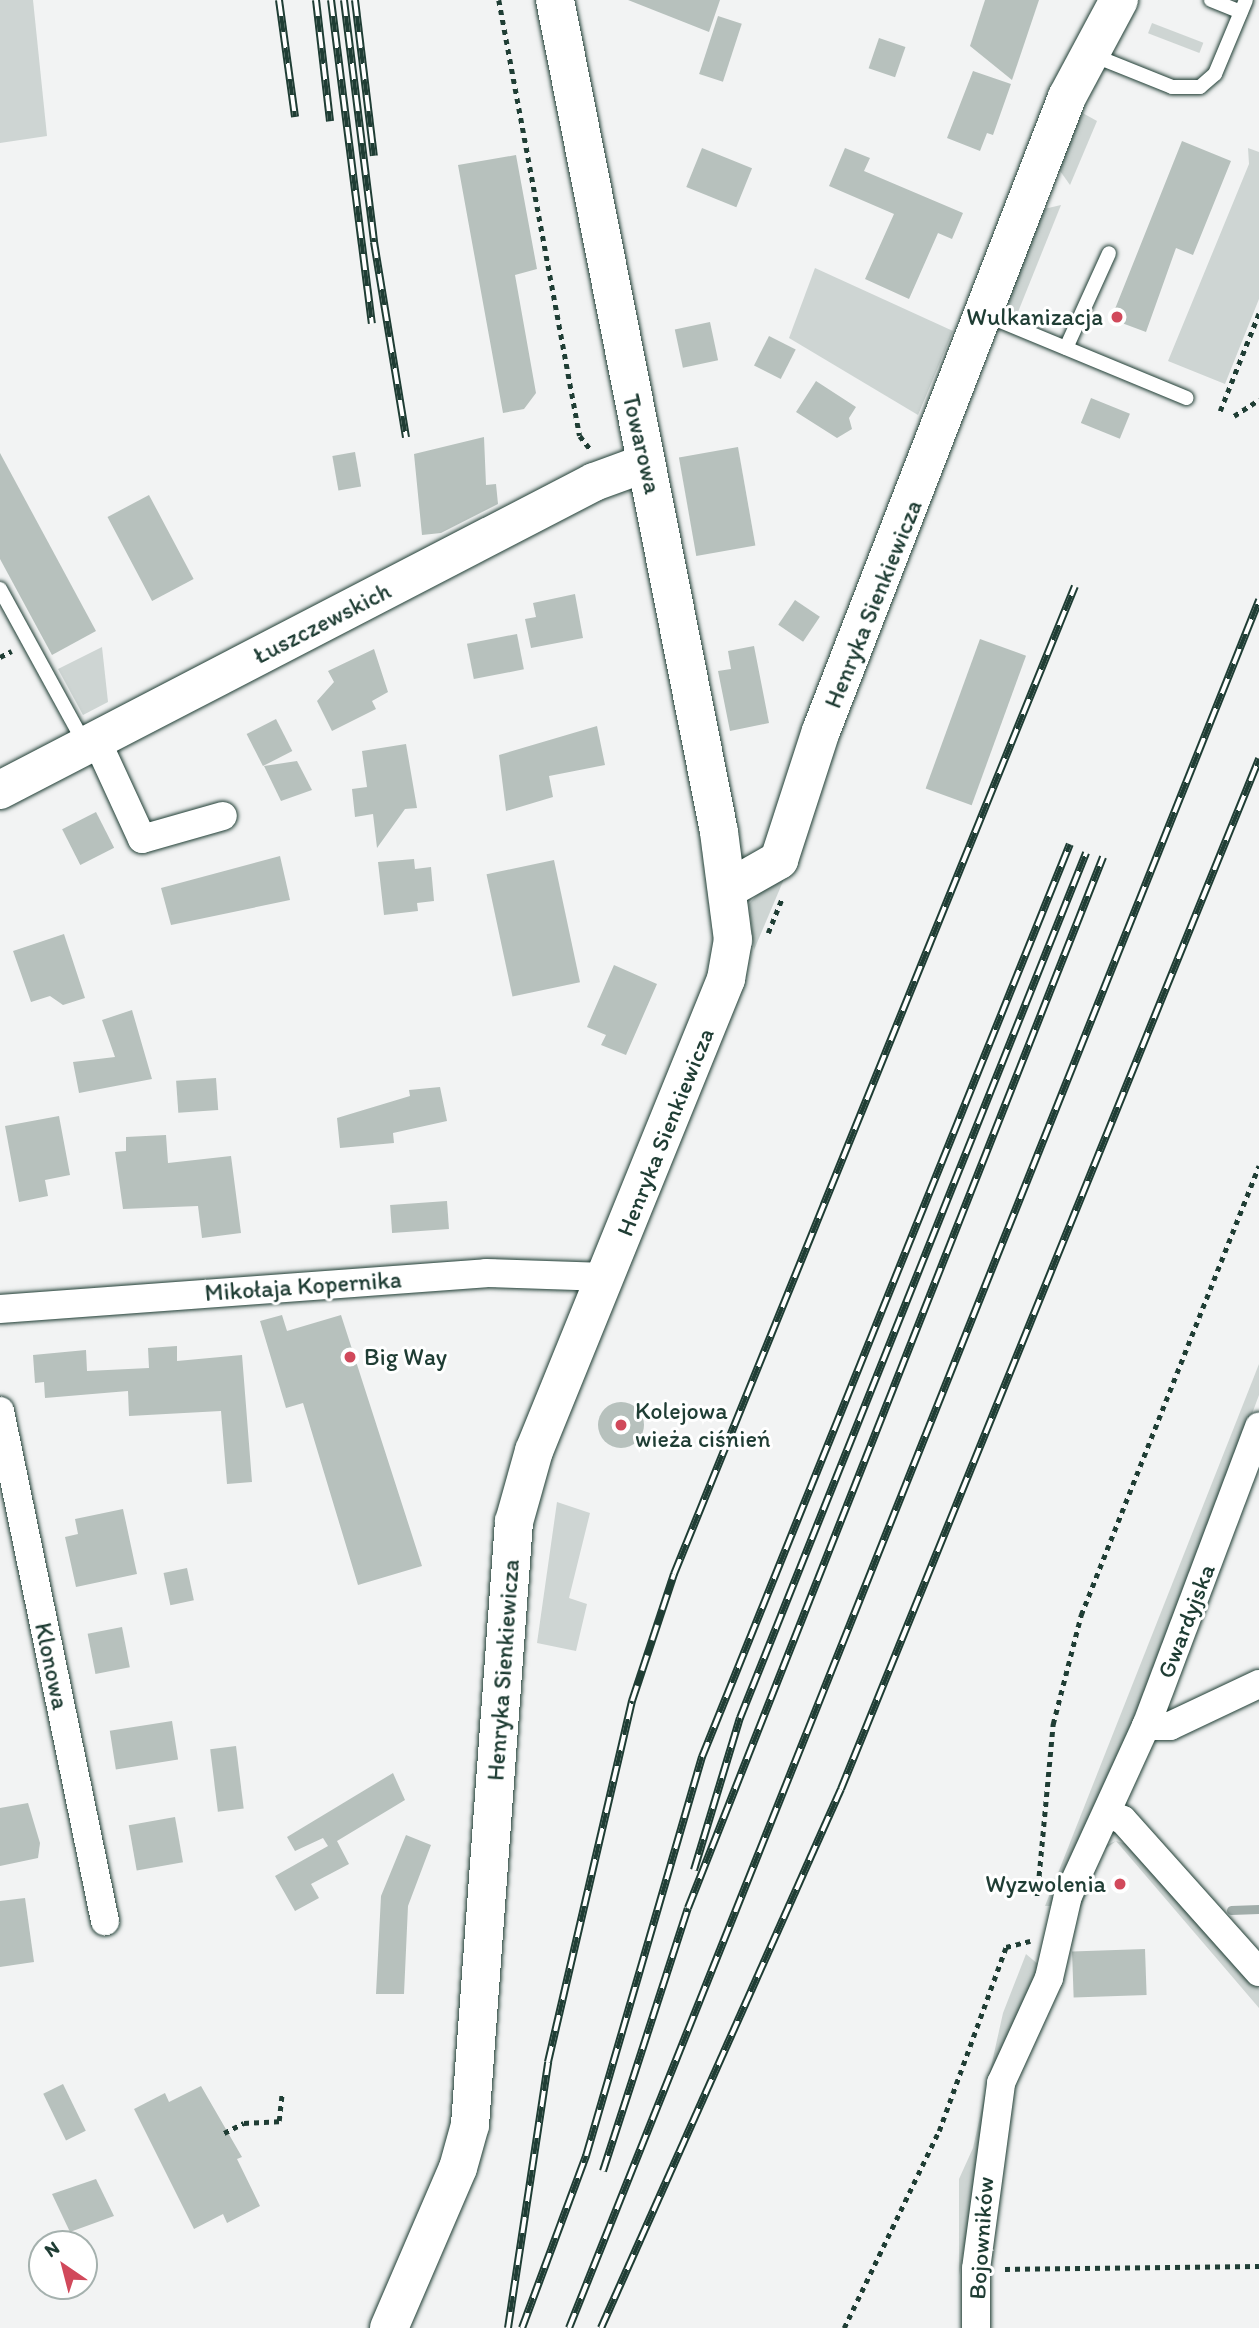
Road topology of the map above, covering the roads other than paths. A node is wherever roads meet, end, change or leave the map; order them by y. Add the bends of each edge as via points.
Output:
1 (555, 0) edge
2 (1119, 0) edge
3 (1211, 0) edge
4 (1243, 6) edge
5 (1088, 54) junction
6 (1109, 253) dead end
7 (986, 315) junction
8 (1066, 348) junction
9 (1186, 398) dead end
10 (646, 464) junction
11 (0, 589) edge
12 (91, 742) junction
13 (0, 790) edge
14 (223, 816) dead end
15 (728, 889) junction
16 (606, 1277) junction
17 (0, 1309) edge
18 (0, 1411) edge
19 (1259, 1427) edge
20 (1259, 1684) edge
21 (1146, 1726) junction
22 (1107, 1813) junction
23 (105, 1921) dead end
24 (1059, 1935) joint
25 (1259, 1972) edge
26 (389, 2328) edge
27 (976, 2328) edge

1 - 10 street, Towarowa
2 - 5 street, Henryka Sienkiewicza
3 - 4 lane
4 - 5 lane via 1215,74 1192,90
5 - 7 street, Henryka Sienkiewicza
6 - 8 lane
7 - 8 lane
7 - 15 street, Henryka Sienkiewicza via 821,731 779,860
8 - 9 lane
10 - 12 street, Łuszczewskich via 594,482
10 - 15 street, Towarowa
11 - 12 lane
12 - 13 street, Łuszczewskich
12 - 14 street via 142,839
15 - 16 street, Henryka Sienkiewicza via 733,940 726,979
16 - 17 street, Mikołaja Kopernika via 486,1273
16 - 26 street, Henryka Sienkiewicza via 534,1451 514,1522 470,2124
18 - 23 street, Klonowa
19 - 21 street, Gwardyjska
20 - 21 street via 1170,1726
21 - 22 street, Gwardyjska
22 - 24 street, Gwardyjska via 1068,1896
22 - 25 street via 1123,1820
24 - 27 street, Bojowników via 1049,1978 1002,2083 989,2149 976,2269

